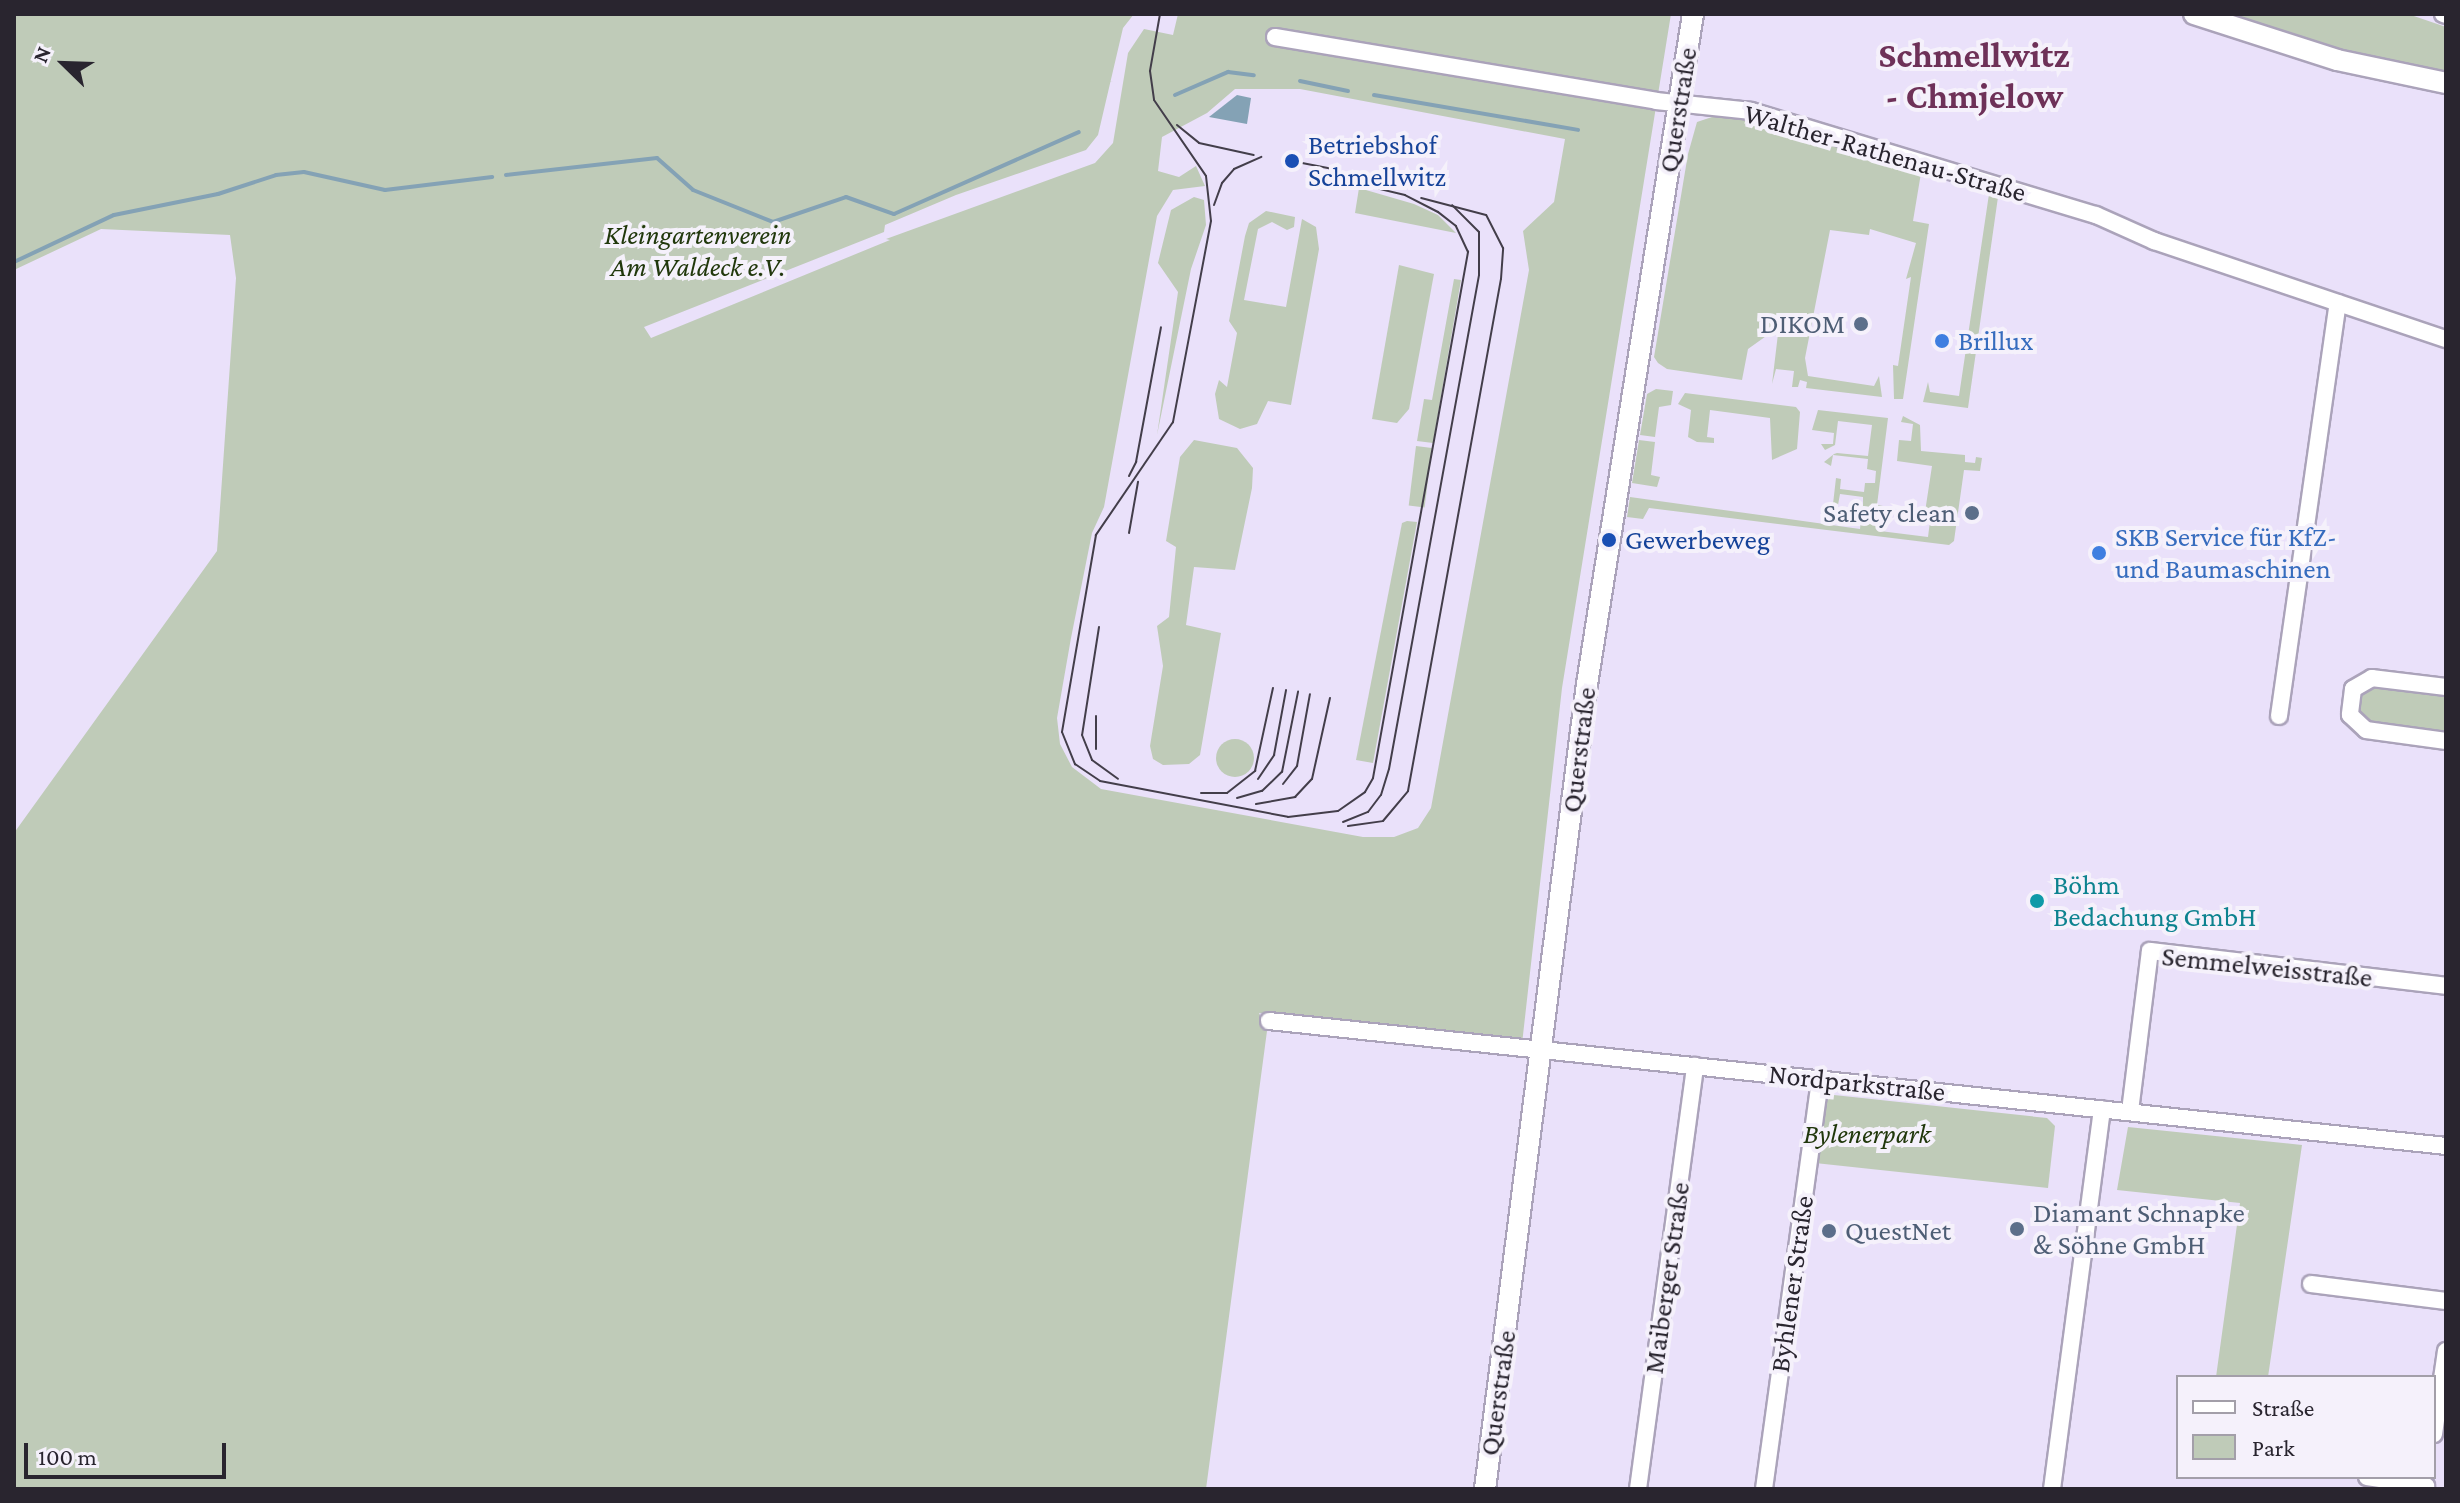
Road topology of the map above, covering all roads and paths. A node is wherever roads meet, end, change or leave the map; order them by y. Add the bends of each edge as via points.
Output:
1 (1693, 14) edge
2 (2194, 14) edge
3 (1275, 37) dead end
4 (2446, 83) edge
5 (1678, 103) junction
6 (2338, 303) junction
7 (2446, 339) edge
8 (2446, 687) edge
9 (2279, 716) dead end
10 (2446, 741) edge
11 (2446, 986) edge
12 (1269, 1021) dead end
13 (1543, 1050) junction
14 (1695, 1066) junction
15 (1820, 1079) junction
16 (2102, 1109) junction
17 (2130, 1111) junction
18 (2446, 1146) edge
19 (2311, 1284) dead end
20 (2446, 1301) edge
21 (2446, 1351) edge
22 (2436, 1414) edge
23 (2384, 1479) edge
24 (2427, 1484) edge
25 (1485, 1489) edge
26 (1638, 1489) edge
27 (1764, 1489) edge
28 (2052, 1489) edge

1 - 5 street, Querstraße
2 - 4 street via 2337,60
3 - 5 street, Walther-Rathenau-Straße
5 - 6 street, Walther-Rathenau-Straße via 1751,111 2066,206
5 - 13 street, Querstraße via 1587,684
6 - 7 street, Walther-Rathenau-Straße
6 - 9 street
8 - 10 street via 2372,678 2353,689 2350,715 2366,730
11 - 17 street, Semmelweisstraße via 2150,951
12 - 13 street, Nordparkstraße
13 - 14 street, Nordparkstraße
13 - 25 street, Querstraße
14 - 15 street, Nordparkstraße
14 - 26 street, Maiberger Straße
15 - 16 street, Nordparkstraße
15 - 27 street, Byhlener Straße
16 - 17 street, Nordparkstraße
16 - 28 street
17 - 18 street, Nordparkstraße
19 - 20 street
21 - 22 street
23 - 24 street

